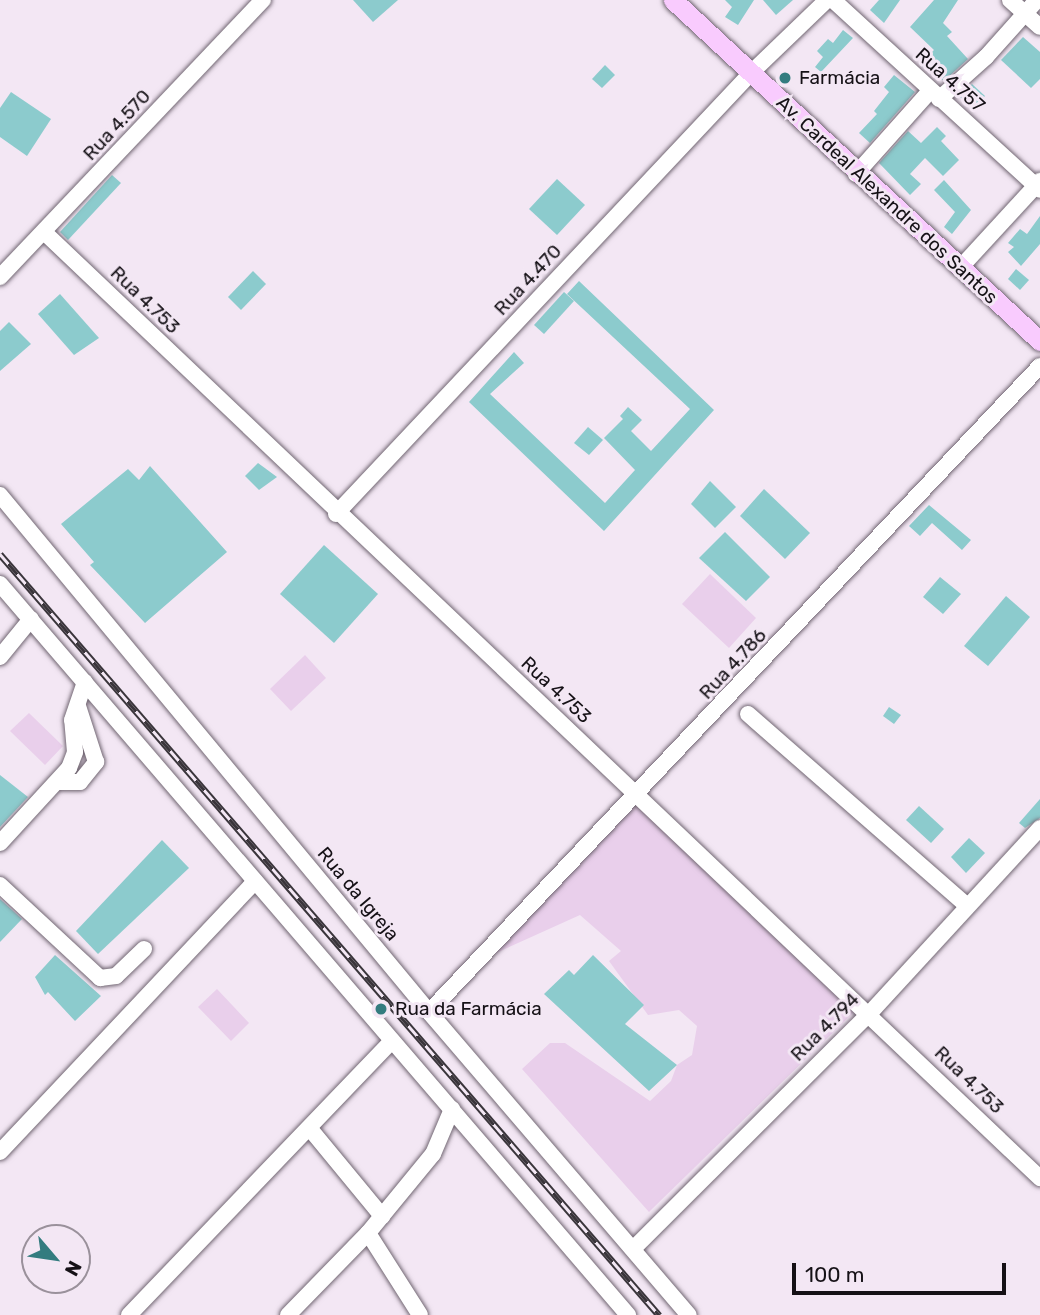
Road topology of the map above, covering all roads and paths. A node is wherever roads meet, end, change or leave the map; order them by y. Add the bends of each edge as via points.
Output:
1 (263, 0) edge
2 (673, 0) edge
3 (827, 0) edge
4 (833, 0) edge
5 (1010, 0) edge
6 (1037, 0) edge
7 (1025, 13) junction
8 (1040, 27) edge
9 (750, 74) junction
10 (935, 95) junction
11 (856, 174) junction
12 (1038, 186) edge
13 (44, 232) junction
14 (961, 267) junction
15 (0, 277) edge
16 (1040, 341) edge
17 (1040, 366) edge
18 (0, 495) edge
19 (336, 514) junction
20 (0, 584) edge
21 (31, 619) junction
22 (0, 657) edge
23 (85, 682) junction
24 (76, 700) junction
25 (748, 714) dead end
26 (59, 782) junction
27 (638, 796) junction
28 (1040, 828) edge
29 (0, 843) edge
30 (255, 881) junction
31 (0, 885) edge
32 (966, 905) junction
33 (145, 949) dead end
34 (429, 1012) junction
35 (870, 1013) junction
36 (392, 1041) junction
37 (452, 1109) junction
38 (311, 1130) junction
39 (0, 1152) edge
40 (1040, 1178) edge
41 (382, 1216) junction
42 (368, 1233) junction
43 (633, 1249) junction
44 (129, 1315) edge
45 (289, 1315) edge
46 (420, 1315) edge
47 (628, 1315) edge
48 (689, 1315) edge

1 - 13 street, Rua 4.570
2 - 9 main road, Av. Cardeal Alexandre dos Santos
3 - 9 street, Rua 4.470
4 - 10 street, Rua 4.757
5 - 7 street
6 - 7 street
7 - 8 street
7 - 10 street via 986,57
9 - 11 main road, Av. Cardeal Alexandre dos Santos
9 - 19 street, Rua 4.470
10 - 11 street
10 - 12 street, Rua 4.757
11 - 14 main road, Av. Cardeal Alexandre dos Santos
12 - 14 street
13 - 15 street, Rua 4.570
13 - 19 street, Rua 4.753
14 - 16 main road, Av. Cardeal Alexandre dos Santos
17 - 27 street, Rua 4.786
18 - 34 street, Rua da Igreja
19 - 27 street, Rua 4.753
20 - 21 street
21 - 22 street
21 - 23 street
23 - 24 street
23 - 30 street
24 - 26 street via 75,752
24 - 26 street via 96,762 80,782
25 - 32 street
26 - 29 street
27 - 34 street, Rua 4.786
27 - 35 street, Rua 4.753
28 - 32 street, Rua 4.794
30 - 36 street
30 - 39 street
31 - 33 street via 100,978 116,976
32 - 35 street, Rua 4.794
34 - 43 street, Rua da Igreja
35 - 40 street, Rua 4.753
35 - 43 street, Rua 4.794
36 - 37 street
36 - 38 street
37 - 41 street via 433,1154
37 - 47 street
38 - 41 street
38 - 44 street
41 - 42 street
42 - 45 street
42 - 46 street
43 - 48 street, Rua da Igreja

